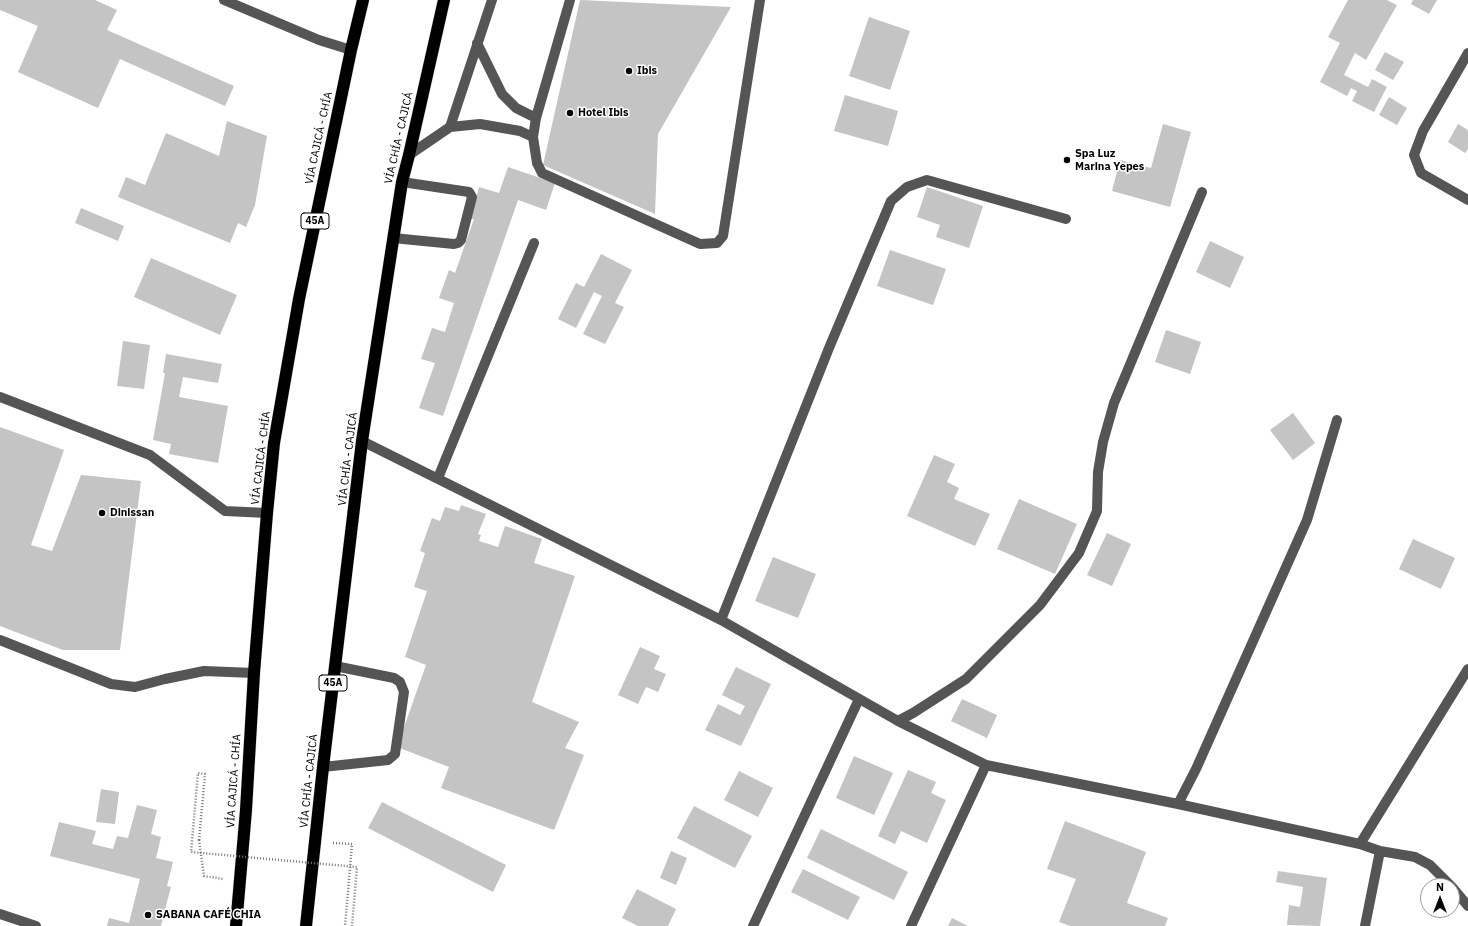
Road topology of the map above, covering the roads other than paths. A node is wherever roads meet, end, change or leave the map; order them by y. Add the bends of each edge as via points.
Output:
1 (224, 0) edge
2 (363, 0) edge
3 (444, 0) edge
4 (492, 0) edge
5 (570, 0) edge
6 (760, 0) edge
7 (477, 43) junction
8 (351, 50) junction
9 (1468, 53) edge
10 (536, 118) junction
11 (450, 127) junction
12 (533, 136) junction
13 (409, 154) junction
14 (402, 182) junction
15 (1202, 192) dead end
16 (1468, 200) edge
17 (1066, 219) dead end
18 (393, 238) junction
19 (534, 243) dead end
20 (0, 397) edge
21 (1337, 420) dead end
22 (362, 441) junction
23 (438, 478) junction
24 (267, 513) junction
25 (721, 620) junction
26 (0, 640) edge
27 (335, 666) junction
28 (1468, 669) edge
29 (254, 673) junction
30 (860, 699) junction
31 (898, 721) junction
32 (986, 765) junction
33 (323, 767) junction
34 (1178, 804) junction
35 (1360, 844) junction
36 (1380, 851) junction
37 (1442, 878) edge
38 (1460, 897) edge
39 (1468, 906) edge
40 (0, 914) edge
41 (36, 926) edge
42 (236, 926) edge
43 (306, 926) edge
44 (752, 926) edge
45 (911, 926) edge
46 (1365, 926) edge

1 - 8 street via 319,40
2 - 8 highway, VÍA CAJICÁ - CHÍA / 45A
3 - 13 highway, VÍA CHÍA - CAJICÁ / 45A
4 - 7 street
5 - 10 street
6 - 12 street via 723,236 717,243 700,244 542,173 536,163
7 - 10 street via 502,94 516,108
7 - 11 street
8 - 24 highway, VÍA CAJICÁ - CHÍA / 45A via 299,299 274,443
9 - 16 street via 1422,131 1414,155 1421,173
10 - 12 street
11 - 12 street via 485,125
11 - 13 street
13 - 14 highway, VÍA CHÍA - CAJICÁ / 45A
14 - 18 highway, VÍA CHÍA - CAJICÁ / 45A
14 - 18 street via 469,192 472,197 458,243
15 - 31 street via 1114,403 1098,472 1097,511 1079,553 1040,605 966,679
17 - 25 street via 927,180 907,187 890,201
18 - 22 highway, VÍA CHÍA - CAJICÁ / 45A
19 - 23 street
20 - 24 street via 150,455 225,511
21 - 34 street via 1307,520
22 - 23 street
22 - 27 highway, VÍA CHÍA - CAJICÁ / 45A
23 - 25 street
24 - 29 highway, VÍA CAJICÁ - CHÍA / 45A
25 - 30 street
26 - 29 street via 111,684 123,686 135,687 204,671
27 - 33 highway, VÍA CHÍA - CAJICÁ / 45A
27 - 33 street via 394,678 400,682 404,692 395,754 388,760
28 - 35 street
29 - 42 highway, VÍA CAJICÁ - CHÍA / 45A
30 - 31 street
30 - 44 street
31 - 32 street
32 - 34 street
32 - 45 street
33 - 43 highway, VÍA CHÍA - CAJICÁ / 45A
34 - 35 street
35 - 36 street
36 - 37 street via 1415,857 1430,866
36 - 46 street
38 - 39 street
40 - 41 street

